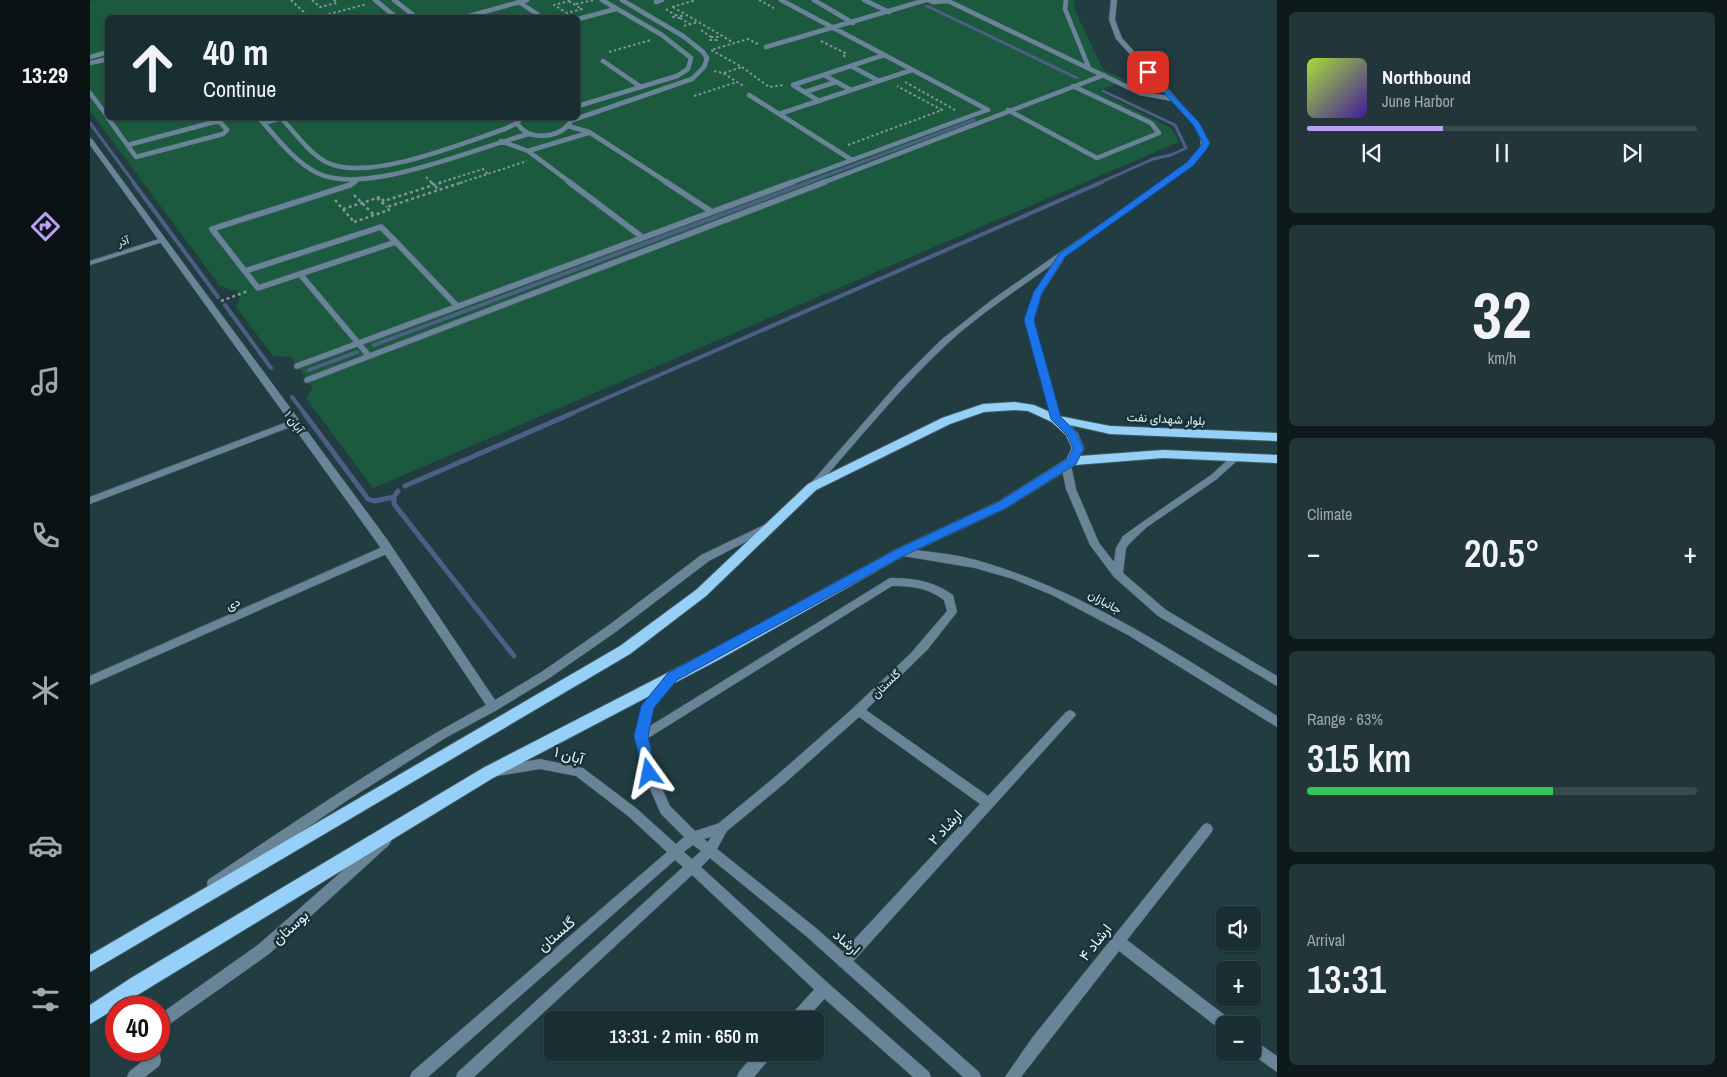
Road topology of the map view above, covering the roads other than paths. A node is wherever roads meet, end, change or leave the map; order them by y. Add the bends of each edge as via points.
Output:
1 (375, 0) edge
2 (394, 0) edge
3 (527, 0) edge
4 (602, 0) edge
5 (622, 0) edge
6 (662, 0) edge
7 (782, 0) edge
8 (814, 0) edge
9 (864, 0) edge
10 (927, 0) edge
11 (948, 0) edge
12 (1066, 0) edge
13 (1114, 0) edge
14 (519, 2) junction
15 (656, 2) dead end
16 (616, 9) junction
17 (888, 12) junction
18 (646, 14) junction
19 (393, 15) edge
20 (413, 15) edge
21 (473, 15) edge
22 (538, 15) edge
23 (580, 18) edge
24 (632, 18) junction
25 (853, 23) junction
26 (834, 28) junction
27 (766, 47) road end
28 (105, 53) edge
29 (884, 55) junction
30 (90, 56) edge
31 (105, 60) edge
32 (603, 61) road end
33 (90, 63) edge
34 (852, 66) junction
35 (1089, 68) junction
36 (912, 70) junction
37 (824, 75) junction
38 (1104, 75) junction
39 (878, 81) junction
40 (836, 82) junction
41 (1073, 86) junction
42 (641, 87) junction
43 (851, 90) junction
44 (805, 92) junction
45 (90, 93) edge
46 (749, 95) dead end
47 (1173, 99) junction
48 (819, 101) junction
49 (580, 105) edge
50 (987, 110) junction
51 (1008, 110) junction
52 (105, 113) edge
53 (779, 114) junction
54 (996, 114) junction
55 (580, 118) edge
56 (110, 120) edge
57 (261, 120) edge
58 (274, 120) edge
59 (283, 120) edge
60 (519, 120) edge
61 (569, 122) edge
62 (264, 123) junction
63 (517, 123) junction
64 (589, 132) junction
65 (529, 134) junction
66 (90, 140) edge
67 (500, 140) junction
68 (128, 145) junction
69 (528, 151) junction
70 (852, 160) junction
71 (399, 162) junction
72 (408, 171) junction
73 (357, 180) junction
74 (712, 212) junction
75 (642, 237) junction
76 (162, 241) junction
77 (396, 242) junction
78 (1062, 256) junction
79 (90, 263) edge
80 (245, 271) junction
81 (300, 274) junction
82 (457, 306) junction
83 (358, 343) junction
84 (369, 356) junction
85 (297, 366) dead end
86 (307, 380) dead end
87 (1056, 419) junction
88 (294, 422) junction
89 (1277, 437) edge
90 (1236, 457) junction
91 (1277, 459) edge
92 (1069, 463) junction
93 (812, 487) junction
94 (90, 502) edge
95 (772, 524) junction
96 (387, 549) junction
97 (901, 552) junction
98 (1118, 574) junction
99 (673, 676) junction
100 (90, 681) edge
101 (1277, 682) edge
102 (493, 707) junction
103 (858, 710) junction
104 (1070, 715) dead end
105 (1277, 722) edge
106 (641, 736) junction
107 (488, 773) junction
108 (989, 804) junction
109 (411, 818) junction
110 (723, 827) junction
111 (1207, 829) dead end
112 (693, 837) junction
113 (710, 850) junction
114 (675, 852) junction
115 (690, 867) junction
116 (148, 929) junction
117 (1117, 941) junction
118 (844, 961) junction
119 (90, 964) edge
120 (824, 989) junction
121 (804, 1011) edge
122 (90, 1015) edge
123 (170, 1016) edge
124 (1216, 1017) edge
125 (1261, 1053) edge
126 (154, 1061) edge
127 (758, 1061) edge
128 (1277, 1065) edge
129 (134, 1077) edge
130 (417, 1077) edge
131 (463, 1077) edge
132 (744, 1077) edge
133 (924, 1077) edge
134 (974, 1077) edge
135 (1012, 1077) edge

1 - 19 lane
2 - 20 lane
3 - 14 lane
4 - 16 lane
5 - 18 lane
6 - 15 lane
7 - 26 lane
8 - 25 lane
9 - 17 lane
10 - 11 lane
10 - 17 lane
11 - 35 lane
12 - 35 lane via 1065,9
13 - 47 street via 1112,19 1116,33
14 - 21 lane
14 - 22 lane
16 - 23 lane
16 - 24 lane
17 - 25 lane
18 - 24 lane
18 - 55 lane via 701,49 708,59 701,72 674,86
24 - 42 lane via 691,58 688,68 677,76
25 - 26 lane
26 - 27 lane
26 - 29 lane
28 - 30 lane
29 - 34 lane
29 - 36 lane
31 - 33 lane
32 - 42 lane
34 - 37 lane
34 - 39 lane
35 - 38 lane
36 - 39 lane
36 - 50 lane
37 - 40 lane
37 - 44 lane via 793,85
38 - 41 lane
38 - 47 lane via 1140,93
39 - 43 lane
40 - 43 lane
40 - 44 lane
41 - 51 lane
41 - 51 lane via 1151,123 1158,133 1097,158
42 - 49 lane
43 - 48 lane
44 - 48 lane
45 - 52 lane
46 - 53 lane
47 - 78 street via 1205,136 1205,148 1190,164
48 - 53 lane
50 - 54 lane
50 - 70 lane
51 - 54 lane
53 - 70 lane
54 - 84 lane
56 - 68 lane
57 - 62 lane
58 - 62 lane
59 - 71 lane via 326,162 352,169
60 - 63 lane
61 - 64 lane
61 - 65 lane via 553,134
62 - 73 lane via 297,158 319,174
63 - 65 lane
63 - 71 lane
64 - 69 lane
64 - 74 lane
65 - 67 lane
66 - 76 street, آبان ۱
67 - 69 lane
67 - 72 lane
68 - 68 lane via 136,157 223,134 227,130 220,122 214,122
69 - 75 lane
70 - 74 lane
71 - 72 lane
72 - 73 lane
73 - 80 lane via 212,229
74 - 75 lane
75 - 82 lane
76 - 79 street, آذر
76 - 88 street, آبان ۱
77 - 80 lane via 381,227
77 - 81 lane
77 - 82 lane
78 - 87 street via 1038,293 1029,320
78 - 93 street via 944,342 902,384
80 - 81 lane via 258,288
81 - 83 lane
82 - 83 lane
83 - 84 lane
83 - 85 lane
84 - 86 lane
87 - 89 main road, بلوار شهدای نفت via 1110,430
87 - 92 main road via 1071,433 1078,448
87 - 93 main road via 1030,408 982,408 910,438
88 - 94 street
88 - 96 street, آبان ۱
90 - 91 main road
90 - 92 main road via 1163,454
90 - 98 street via 1214,477 1134,532 1121,548
92 - 97 main road via 1002,505
92 - 98 street via 1072,489 1095,545
93 - 95 main road
95 - 102 street via 705,558 613,628
95 - 116 main road via 701,593 625,650
96 - 100 street, دی
96 - 102 street, آبان ۱
97 - 99 main road
97 - 105 street, جانبازان via 975,564 1085,606
98 - 101 street via 1162,613
99 - 106 street via 648,706
99 - 107 main road
102 - 116 street via 344,796
103 - 106 street, گلستان via 935,636 952,612 949,598 936,587 916,582 890,582
103 - 108 street
103 - 110 street, گلستان
104 - 108 street, ارشاد ۲
106 - 112 street via 649,773 665,810
107 - 109 main road
107 - 114 street, آبان ۱ via 540,764 579,772 632,812
108 - 118 street, ارشاد ۲
109 - 122 main road
109 - 123 street, بوستان via 264,949
110 - 112 street, گلستان
110 - 113 street, گلستان
111 - 117 street, ارشاد ۴
112 - 113 street, ارشاد
112 - 114 street, گلستان
113 - 115 street, گلستان
113 - 118 street, ارشاد
114 - 115 street
114 - 130 street, گلستان
115 - 120 street
115 - 131 street, گلستان
116 - 119 main road
117 - 124 street
117 - 135 street, ارشاد ۴
118 - 134 street, ارشاد
120 - 121 street
120 - 133 street
125 - 128 street
126 - 129 street
127 - 132 street

